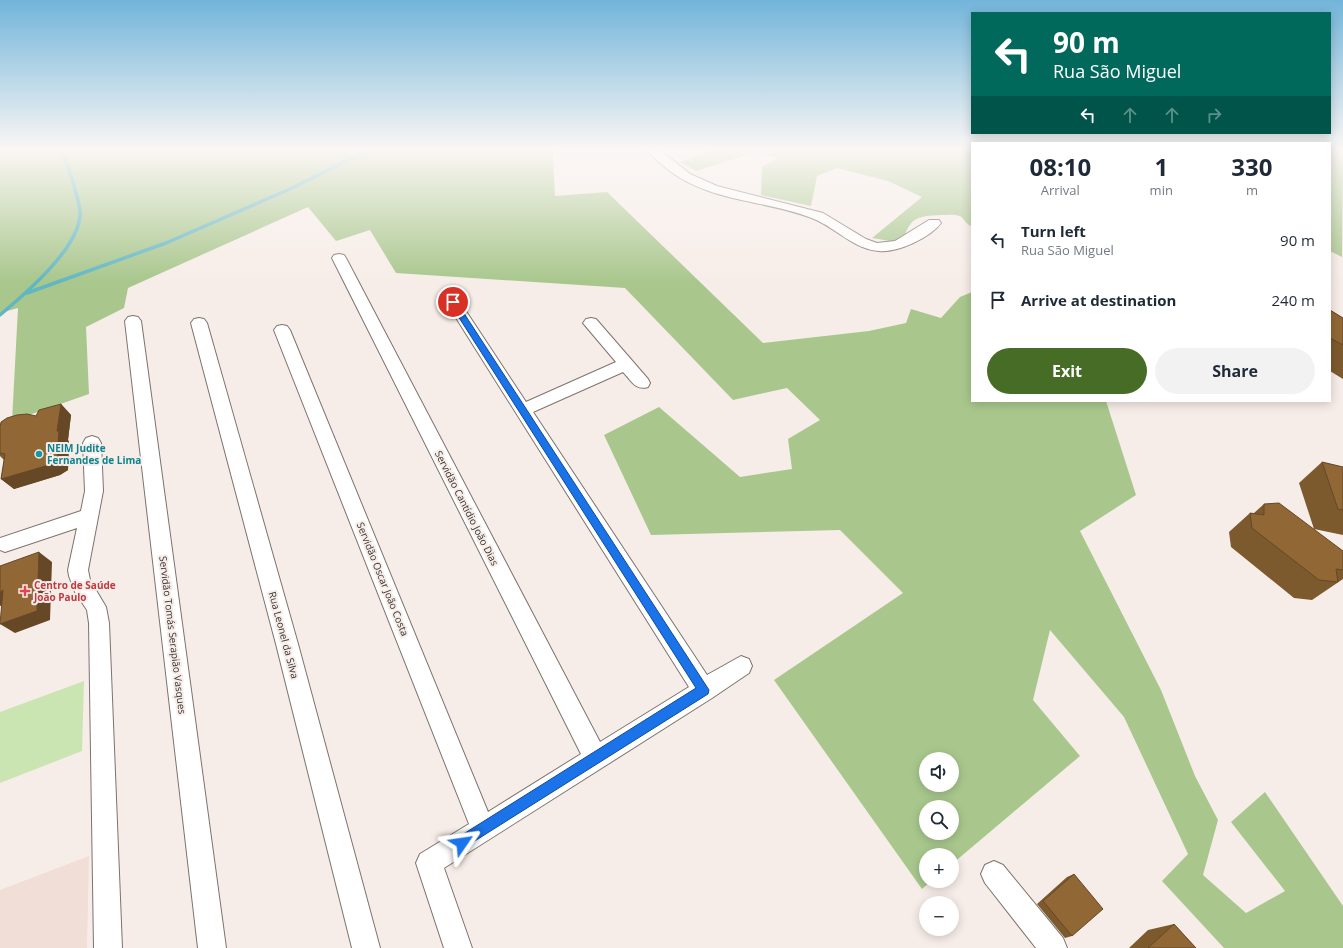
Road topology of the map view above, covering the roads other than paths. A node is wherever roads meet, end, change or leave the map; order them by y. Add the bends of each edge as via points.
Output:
1 (725, 193) edge
2 (934, 223) dead end
3 (339, 258) dead end
4 (453, 302) dead end
5 (133, 321) dead end
6 (199, 323) dead end
7 (591, 323) dead end
8 (282, 330) dead end
9 (626, 364) junction
10 (642, 383) dead end
11 (523, 410) junction
12 (92, 443) dead end
13 (90, 516) junction
14 (5, 544) dead end
15 (741, 666) dead end
16 (704, 690) junction
17 (596, 758) junction
18 (483, 829) junction
19 (994, 874) dead end
20 (108, 948) edge
21 (212, 948) edge
22 (366, 948) edge
23 (458, 948) edge
24 (1053, 948) edge

1 - 2 street via 818,216 858,240 877,247 903,244
3 - 17 street, Servidão Cantídio João Dias
4 - 11 street
5 - 21 street, Servidão Tomás Serapião Vasques
6 - 22 street, Rua Leonel da Silva via 287,644
7 - 9 street
8 - 18 street, Servidão Oscar João Costa
9 - 10 street
9 - 11 street
11 - 16 street
12 - 13 street via 94,491
13 - 14 street
13 - 20 street via 78,579 80,586 96,607 99,623
15 - 16 street
16 - 17 street
17 - 18 street
18 - 23 street via 429,863
19 - 24 street

